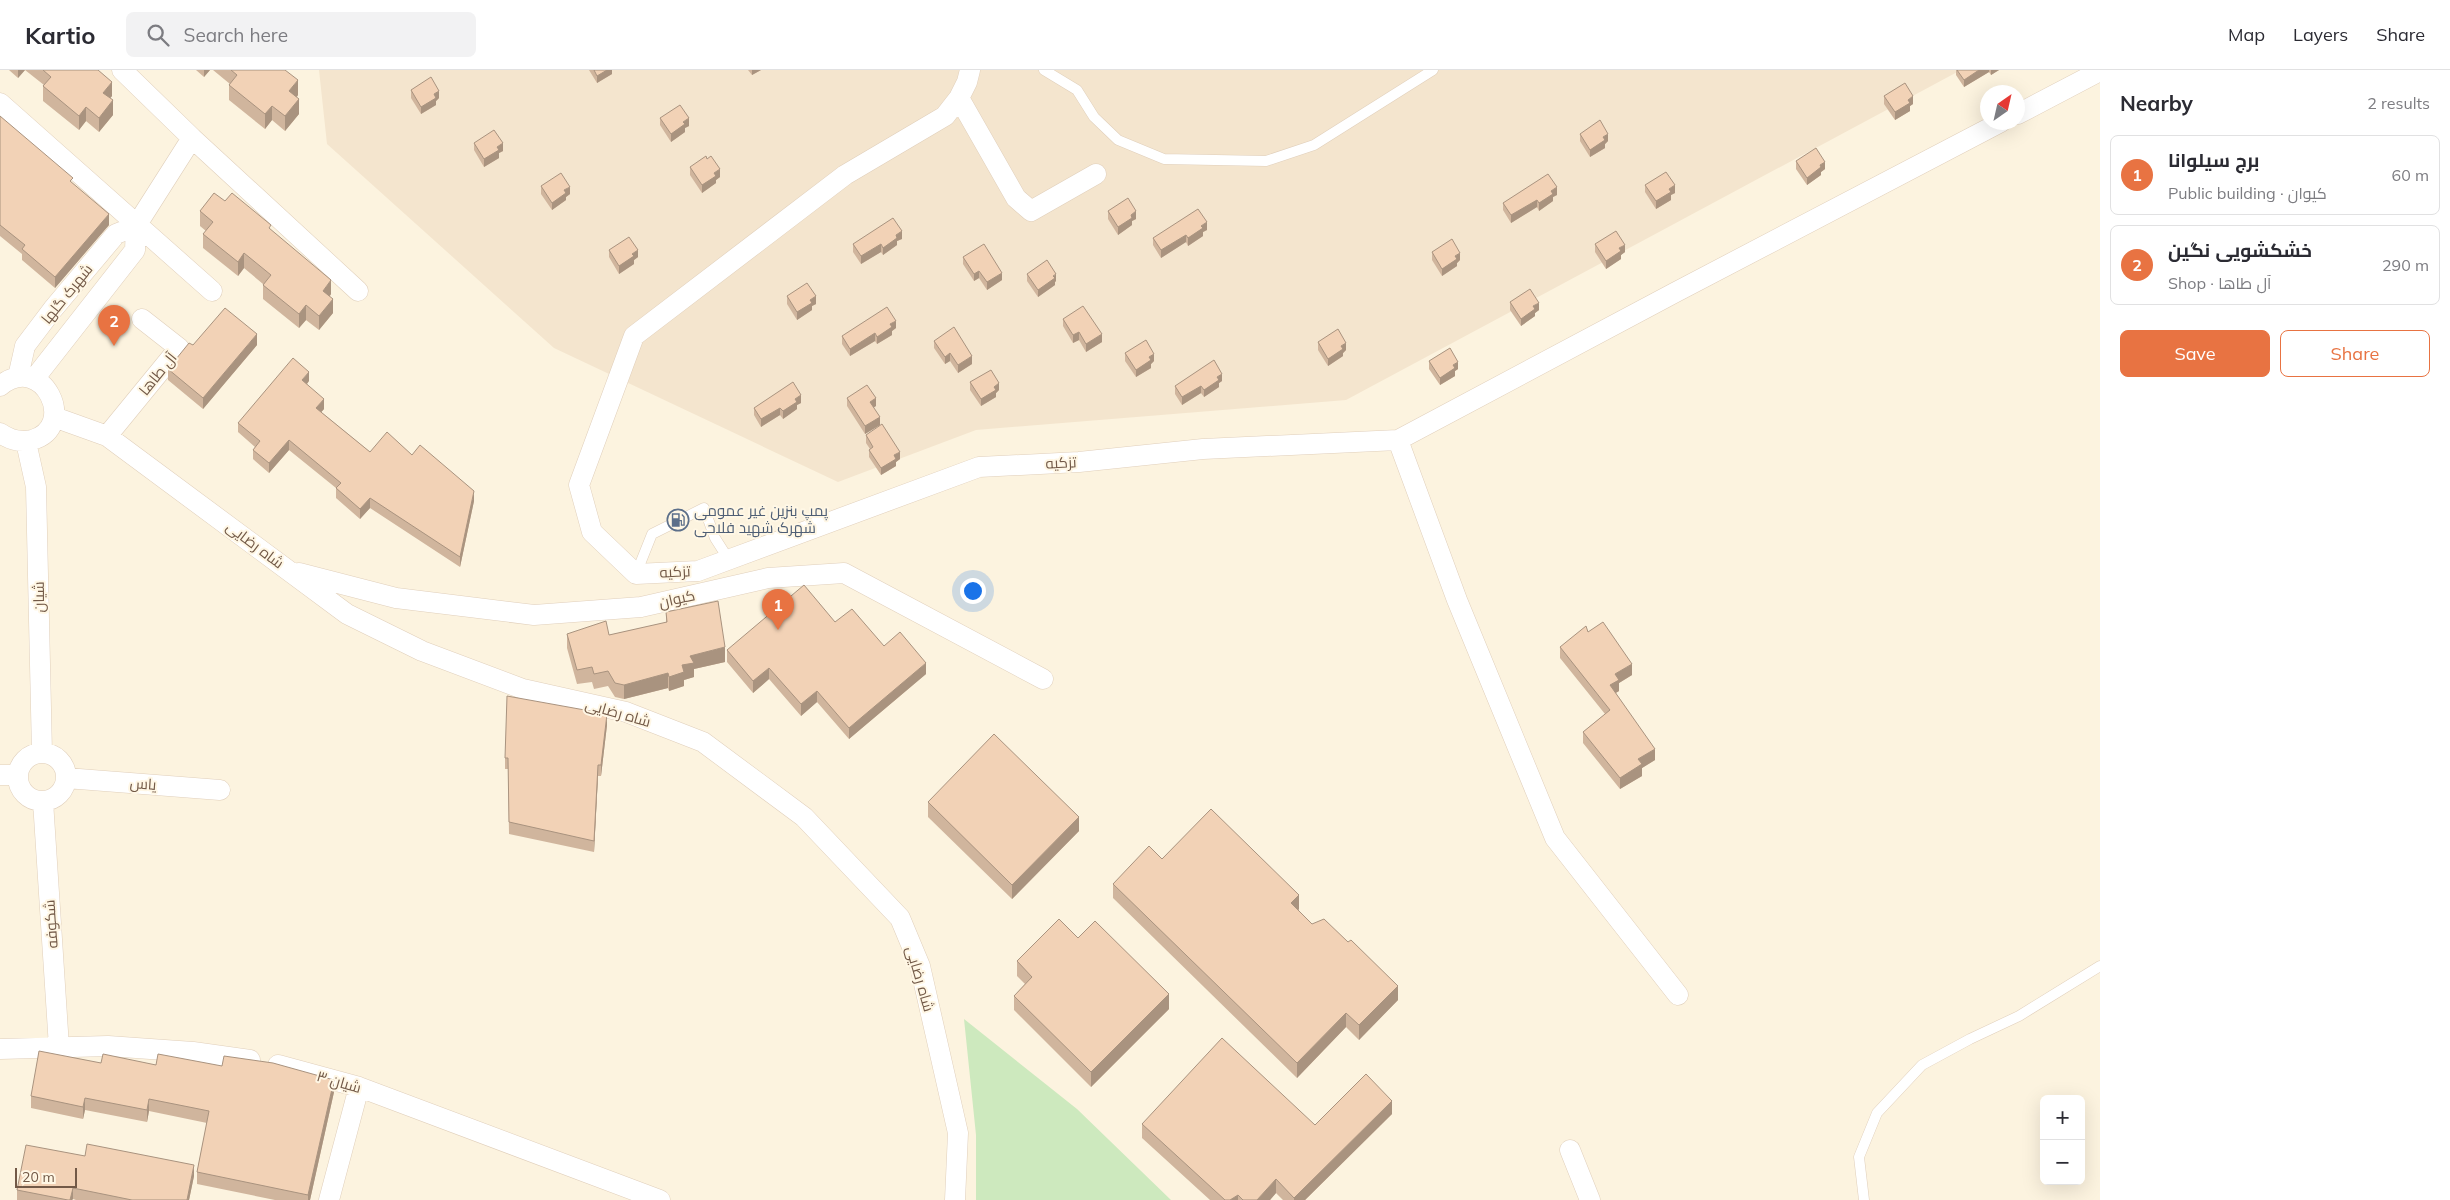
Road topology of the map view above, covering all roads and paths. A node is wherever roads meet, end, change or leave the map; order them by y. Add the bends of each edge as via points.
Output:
1 (122, 70) edge
2 (970, 70) edge
3 (1044, 70) edge
4 (1433, 70) edge
5 (2100, 71) edge
6 (959, 98) junction
7 (0, 104) edge
8 (2025, 110) edge
9 (1986, 130) edge
10 (192, 138) junction
11 (1096, 174) dead end
12 (136, 226) junction
13 (212, 291) dead end
14 (358, 291) dead end
15 (142, 319) dead end
16 (12, 378) edge
17 (54, 417) junction
18 (0, 433) edge
19 (107, 436) junction
20 (1398, 440) junction
21 (26, 442) junction
22 (729, 560) junction
23 (287, 570) junction
24 (636, 574) junction
25 (1043, 679) dead end
26 (42, 753) junction
27 (9, 776) edge
28 (66, 778) junction
29 (220, 790) dead end
30 (43, 801) junction
31 (2100, 966) edge
32 (1678, 995) dead end
33 (59, 1048) junction
34 (0, 1050) edge
35 (359, 1087) junction
36 (1570, 1150) dead end
37 (329, 1200) edge
38 (660, 1200) edge
39 (955, 1200) edge
40 (1590, 1200) edge
41 (1864, 1200) edge

1 - 10 street
2 - 6 street
3 - 4 lane via 1077,90 1094,116 1118,140 1164,160 1266,161 1314,145
5 - 8 street
6 - 11 street via 1016,198 1031,211
6 - 24 street via 945,116 845,175 634,336 579,485 592,532
7 - 12 street
9 - 20 street
10 - 12 street, شهرک گلها
10 - 14 street
12 - 13 street
12 - 16 street, شهرک گلها via 116,234 53,309 25,346
12 - 16 street, شهرک گلها via 135,250
15 - 19 street, آل طاها via 179,348
16 - 17 street via 47,389 52,397
17 - 19 street, شاه رضایی
17 - 21 street via 44,434
18 - 21 street
19 - 23 street, شاه رضایی
20 - 22 street, تزکیه via 1202,449 1079,462 980,467
20 - 32 street via 1457,600 1556,838
21 - 26 street, شیان via 36,487
22 - 24 street, تزکیه via 698,571
22 - 24 lane via 715,538 704,508 652,534
23 - 25 street, کیوان via 396,598 534,615 641,607 768,578 844,573
23 - 39 street, شاه رضایی via 347,614 422,651 523,689 626,712 703,742 804,817 900,918 920,966 958,1133
26 - 27 street via 29,757 20,769
26 - 28 street via 57,758
27 - 30 street via 28,796
28 - 29 street, یاس
28 - 30 street via 56,796
30 - 33 street, شکوفه
31 - 41 lane via 2019,1016 1922,1065 1877,1113 1859,1157
33 - 34 street, شیان ۳
33 - 35 street, شیان ۳ via 108,1046 193,1052 276,1064
35 - 37 street
35 - 38 street, شیان ۳
36 - 40 street

